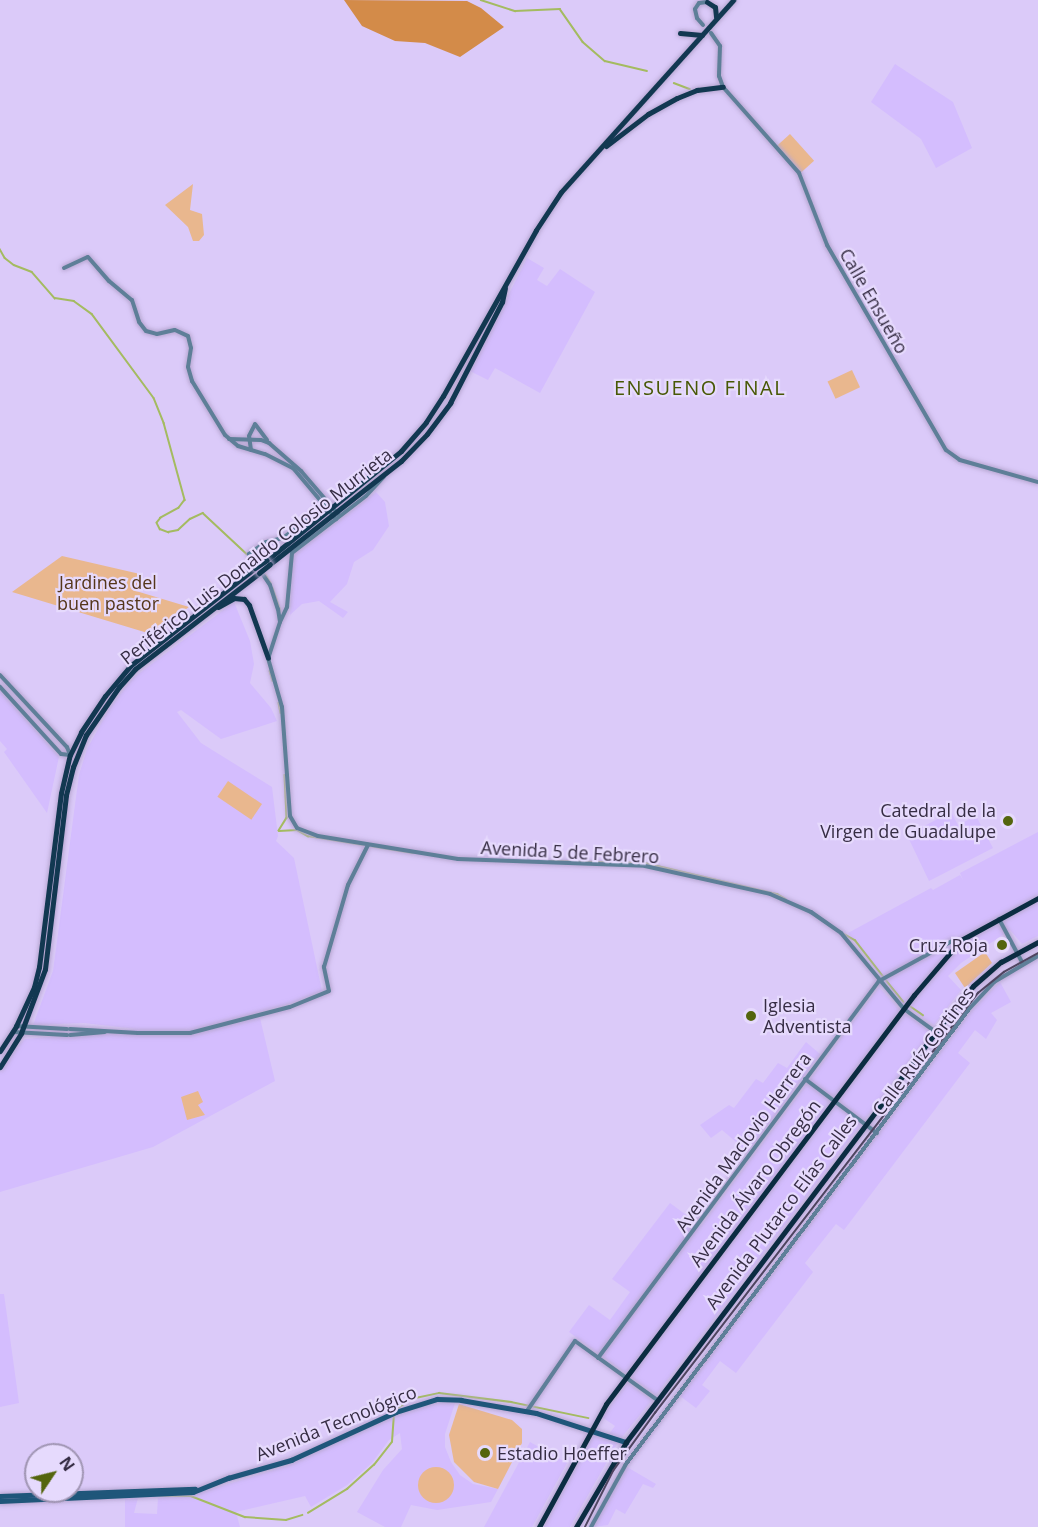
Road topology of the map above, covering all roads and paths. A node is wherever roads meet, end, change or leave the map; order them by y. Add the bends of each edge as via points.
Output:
1 (714, 0) edge
2 (732, 0) edge
3 (707, 2) junction
4 (715, 19) junction
5 (703, 25) dead end
6 (680, 33) dead end
7 (711, 33) dead end
8 (702, 35) junction
9 (723, 87) junction
10 (593, 156) junction
11 (64, 268) dead end
12 (505, 287) junction
13 (229, 439) junction
14 (249, 440) junction
15 (269, 443) junction
16 (275, 448) junction
17 (251, 450) junction
18 (270, 456) junction
19 (1038, 482) edge
20 (333, 511) junction
21 (283, 538) junction
22 (289, 546) junction
23 (257, 571) junction
24 (196, 620) junction
25 (280, 622) junction
26 (268, 658) junction
27 (0, 675) edge
28 (0, 687) edge
29 (14, 691) junction
30 (9, 697) junction
31 (27, 707) junction
32 (22, 711) junction
33 (80, 749) junction
34 (70, 755) junction
35 (73, 767) junction
36 (368, 845) junction
37 (1038, 898) edge
38 (999, 919) junction
39 (954, 940) dead end
40 (1038, 942) edge
41 (1017, 953) junction
42 (1038, 956) edge
43 (1023, 964) junction
44 (879, 981) junction
45 (904, 1009) junction
46 (14, 1029) junction
47 (22, 1030) junction
48 (105, 1032) junction
49 (936, 1032) junction
50 (1, 1049) edge
51 (0, 1066) edge
52 (805, 1079) junction
53 (835, 1101) junction
54 (866, 1125) junction
55 (877, 1133) junction
56 (597, 1358) junction
57 (626, 1378) junction
58 (657, 1401) junction
59 (527, 1411) junction
60 (591, 1430) junction
61 (626, 1442) junction
62 (140, 1494) junction
63 (0, 1496) edge
64 (0, 1501) edge
65 (539, 1527) edge
66 (577, 1527) edge
67 (591, 1527) edge

1 - 3 main road
2 - 4 main road, Periférico Luis Donaldo Colosio Murrieta
3 - 4 main road via 716,10
3 - 5 street via 699,3 695,9
4 - 8 main road, Periférico Luis Donaldo Colosio Murrieta
6 - 8 main road
7 - 9 street via 720,46 719,76
8 - 10 main road, Periférico Luis Donaldo Colosio Murrieta
9 - 10 main road via 697,90 663,105
9 - 19 street, Calle Ensueño via 799,173 827,245 945,450 960,460
10 - 12 main road, Periférico Luis Donaldo Colosio Murrieta via 561,192
11 - 13 street via 88,257 132,300 146,331 158,334 175,330 188,336 192,381
12 - 20 main road, Periférico Luis Donaldo Colosio Murrieta via 426,422
12 - 20 main road, Periférico Luis Donaldo Colosio Murrieta via 502,303 450,403 412,451
13 - 14 street
13 - 17 street
14 - 15 street
14 - 15 street via 255,424
14 - 17 street
15 - 16 street
16 - 18 street
16 - 20 street via 301,471
17 - 18 street
18 - 20 street via 296,471
20 - 21 street
20 - 22 main road, Periférico Luis Donaldo Colosio Murrieta
20 - 25 street via 292,553 287,607
21 - 22 street
21 - 25 street via 266,542 249,554 270,585
22 - 23 main road, Periférico Luis Donaldo Colosio Murrieta, bridge
23 - 24 main road, Periférico Luis Donaldo Colosio Murrieta
23 - 34 main road, Periférico Luis Donaldo Colosio Murrieta via 130,666 95,711
24 - 26 main road via 234,598 244,599
24 - 33 main road, Periférico Luis Donaldo Colosio Murrieta via 126,679 99,714
25 - 26 street
26 - 36 street, Avenida 5 de Febrero via 282,707 290,812 295,825 310,835
27 - 29 street
28 - 30 street
29 - 30 street
29 - 31 street
30 - 32 street
31 - 32 street via 23,706
31 - 34 street
32 - 34 street via 61,754
33 - 34 main road
33 - 35 main road, Periférico Luis Donaldo Colosio Murrieta
34 - 35 main road
34 - 46 main road, Periférico Luis Donaldo Colosio Murrieta via 55,829 39,968
35 - 47 main road, Periférico Luis Donaldo Colosio Murrieta via 60,833 45,969
36 - 44 street, Avenida 5 de Febrero via 458,859 645,866 763,892 796,904 842,933
36 - 48 street via 348,885 323,973 329,990 290,1007 190,1033
37 - 38 highway, Avenida Álvaro Obregón
38 - 41 street
38 - 45 highway, Avenida Álvaro Obregón via 957,944
39 - 44 street, Avenida Maclovio Herrera
40 - 41 highway, Avenida Plutarco Elías Calles
41 - 43 street
41 - 49 highway, Avenida Plutarco Elías Calles via 986,974
42 - 43 street, Calle Ruíz Cortines
43 - 55 street, Calle Ruíz Cortines via 980,996
44 - 45 street, Avenida 5 de Febrero
44 - 52 street, Avenida Maclovio Herrera
45 - 49 street, Avenida 5 de Febrero
45 - 53 highway, Avenida Álvaro Obregón
46 - 47 street
46 - 50 main road, Periférico Luis Donaldo Colosio Murrieta
47 - 48 street via 68,1035
47 - 48 street
47 - 51 main road, Periférico Luis Donaldo Colosio Murrieta
49 - 54 highway, Avenida Plutarco Elías Calles
52 - 53 street
52 - 56 street, Avenida Maclovio Herrera
53 - 54 street
53 - 57 highway, Avenida Álvaro Obregón
54 - 55 street
54 - 58 highway, Avenida Plutarco Elías Calles
55 - 67 street, Calle Ruíz Cortines via 626,1464
56 - 57 street
56 - 59 street via 575,1341
57 - 58 street
57 - 60 highway, Avenida Álvaro Obregón
58 - 61 highway, Avenida Plutarco Elías Calles
59 - 60 main road, Avenida Tecnológico
59 - 62 main road, Avenida Tecnológico via 449,1398 430,1400 291,1460 197,1489
60 - 61 main road, Avenida Tecnológico
60 - 65 highway, Avenida Álvaro Obregón
61 - 66 highway, Avenida Plutarco Elías Calles
62 - 63 main road, Avenida Tecnológico
62 - 64 main road, Avenida Tecnológico

